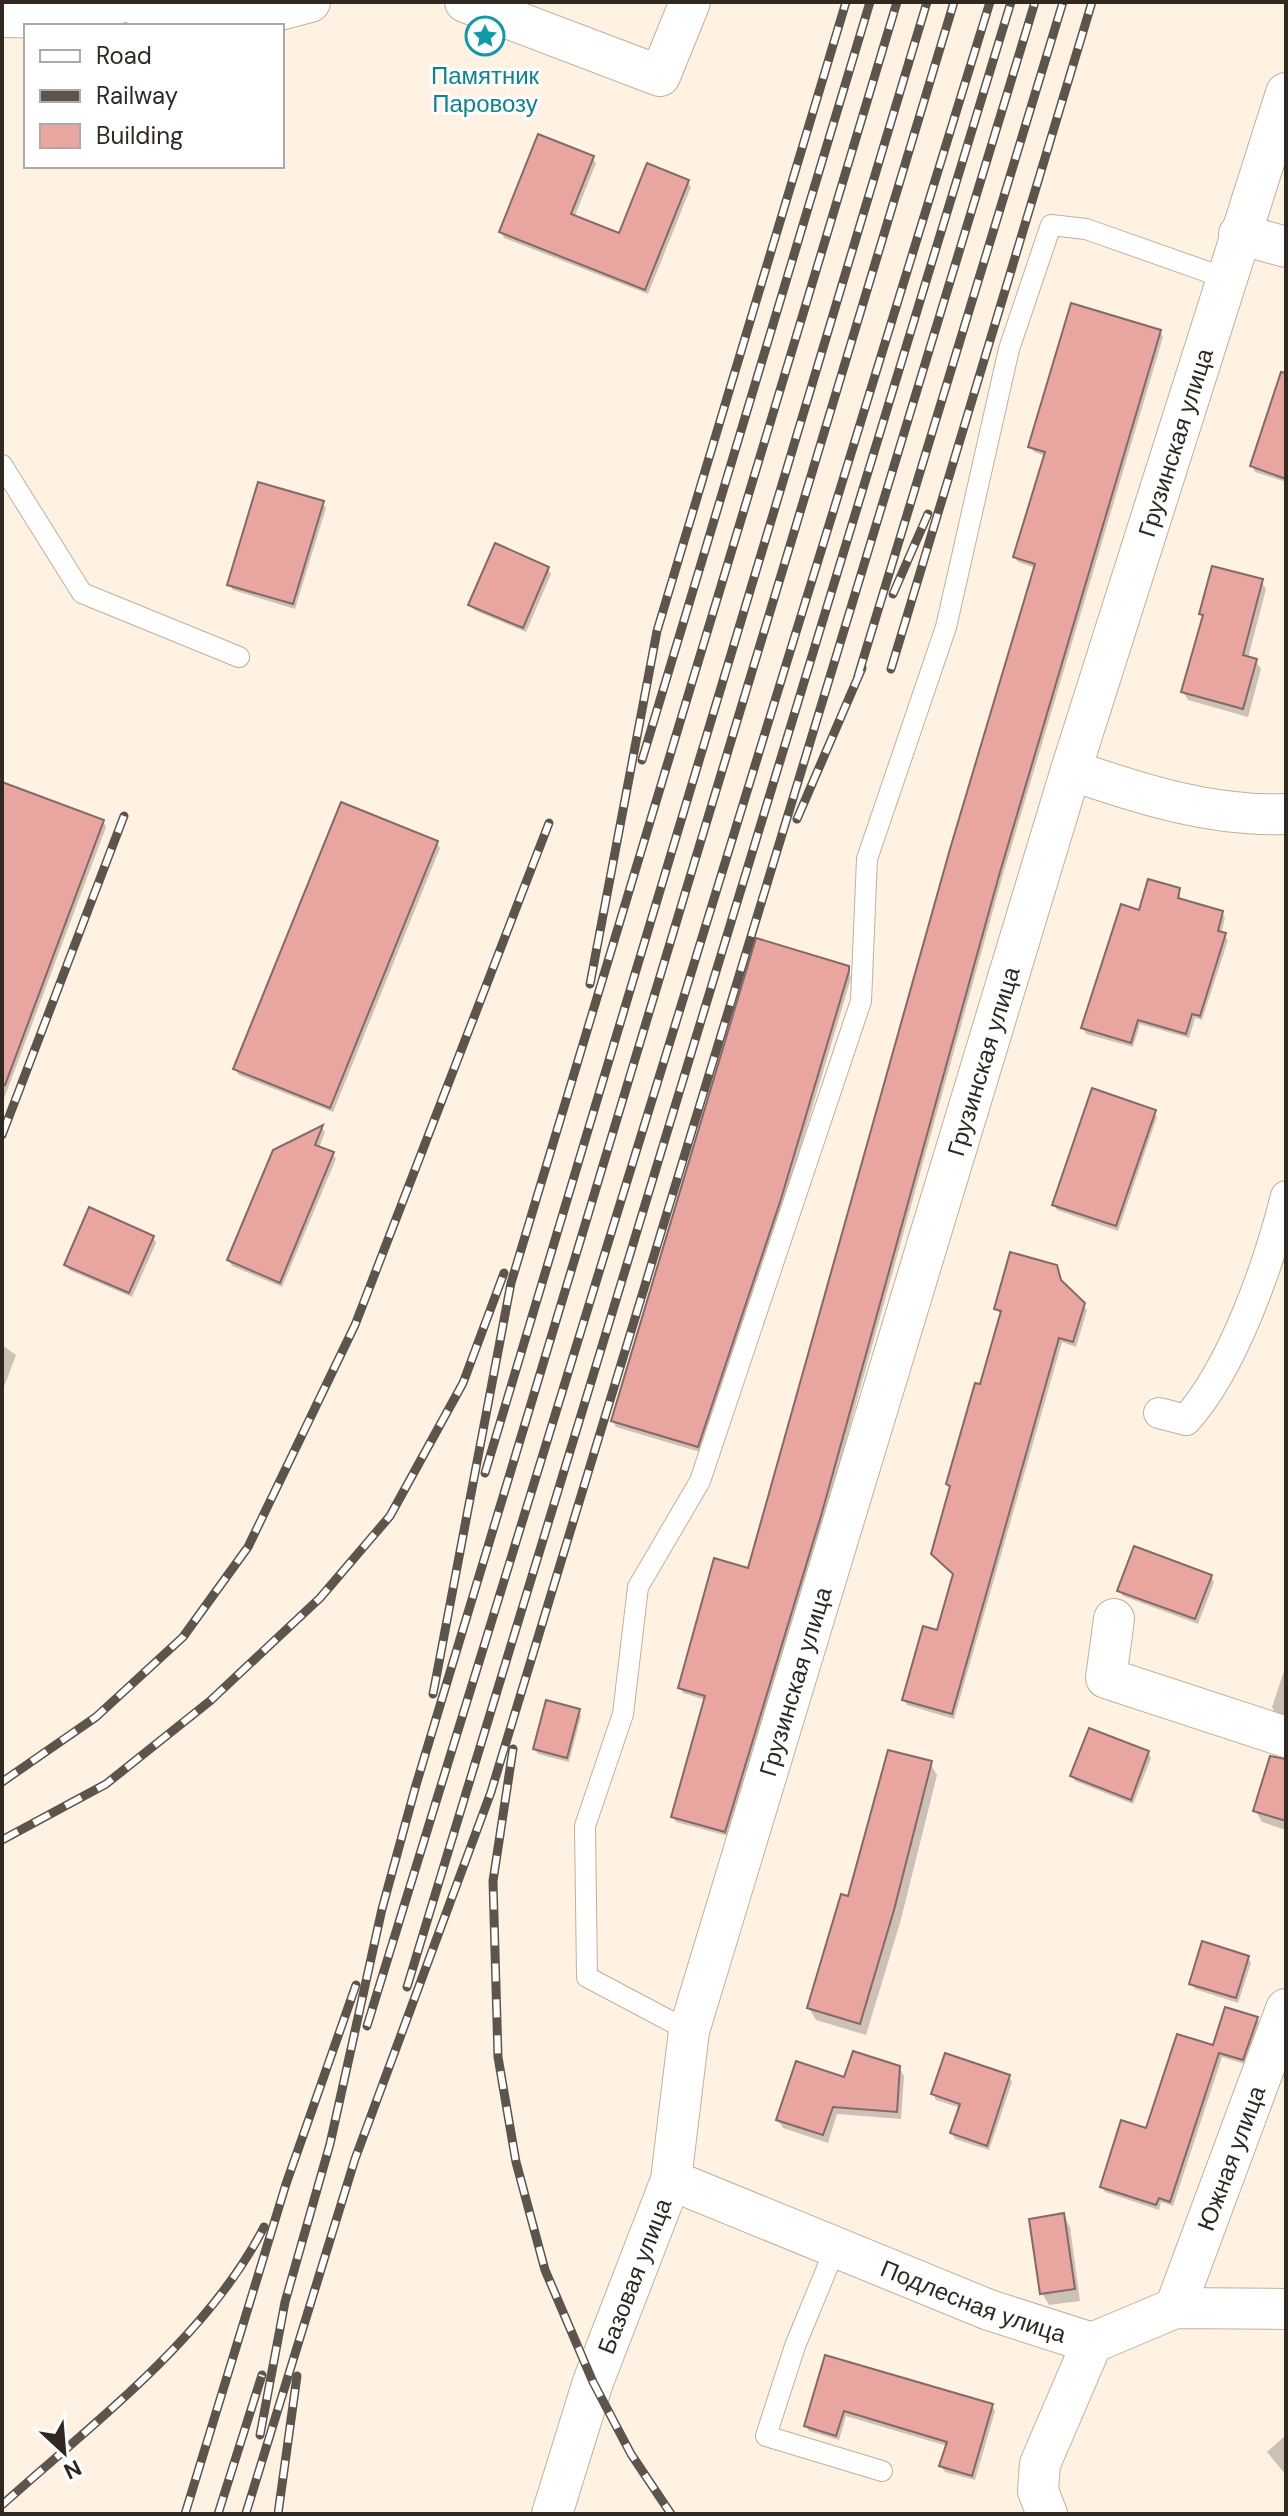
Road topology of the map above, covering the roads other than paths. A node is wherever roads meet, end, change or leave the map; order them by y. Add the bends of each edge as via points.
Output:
1 (123, 2) edge
2 (134, 2) edge
3 (310, 2) edge
4 (465, 2) edge
5 (690, 2) edge
6 (2, 17) edge
7 (1286, 93) edge
8 (1239, 234) junction
9 (1286, 247) edge
10 (1225, 278) junction
11 (2, 465) edge
12 (239, 657) dead end
13 (1071, 770) junction
14 (1286, 814) edge
15 (1286, 1196) edge
16 (1159, 1413) dead end
17 (1114, 1619) dead end
18 (1286, 1737) edge
19 (1286, 2009) edge
20 (689, 2031) junction
21 (671, 2180) junction
22 (835, 2249) junction
23 (1175, 2308) junction
24 (1286, 2309) edge
25 (1092, 2343) junction
26 (882, 2471) dead end
27 (552, 2514) edge
28 (1047, 2514) edge

1 - 6 street via 63,18
2 - 3 street via 146,12 250,18
4 - 5 street via 660,76
7 - 8 street, Грузинская улица
8 - 9 street
8 - 10 street, Грузинская улица
10 - 13 street, Грузинская улица
10 - 20 lane via 1086,229 1051,225 1009,349 946,627 867,859 861,1001 700,1481 638,1587 623,1714 585,1826 587,1977
11 - 12 lane via 82,593
13 - 14 street via 1142,795 1254,815
13 - 20 street, Грузинская улица
15 - 16 street via 1268,1266 1205,1399 1186,1420
17 - 18 street via 1106,1678
19 - 23 street, Южная улица
20 - 21 street, Базовая улица
21 - 22 street, Подлесная улица
21 - 27 street, Базовая улица via 593,2382
22 - 25 street, Подлесная улица via 989,2310
22 - 26 lane via 766,2436
23 - 24 street, Подлесная улица
23 - 25 street, Подлесная улица
25 - 28 street via 1040,2464 1038,2491

